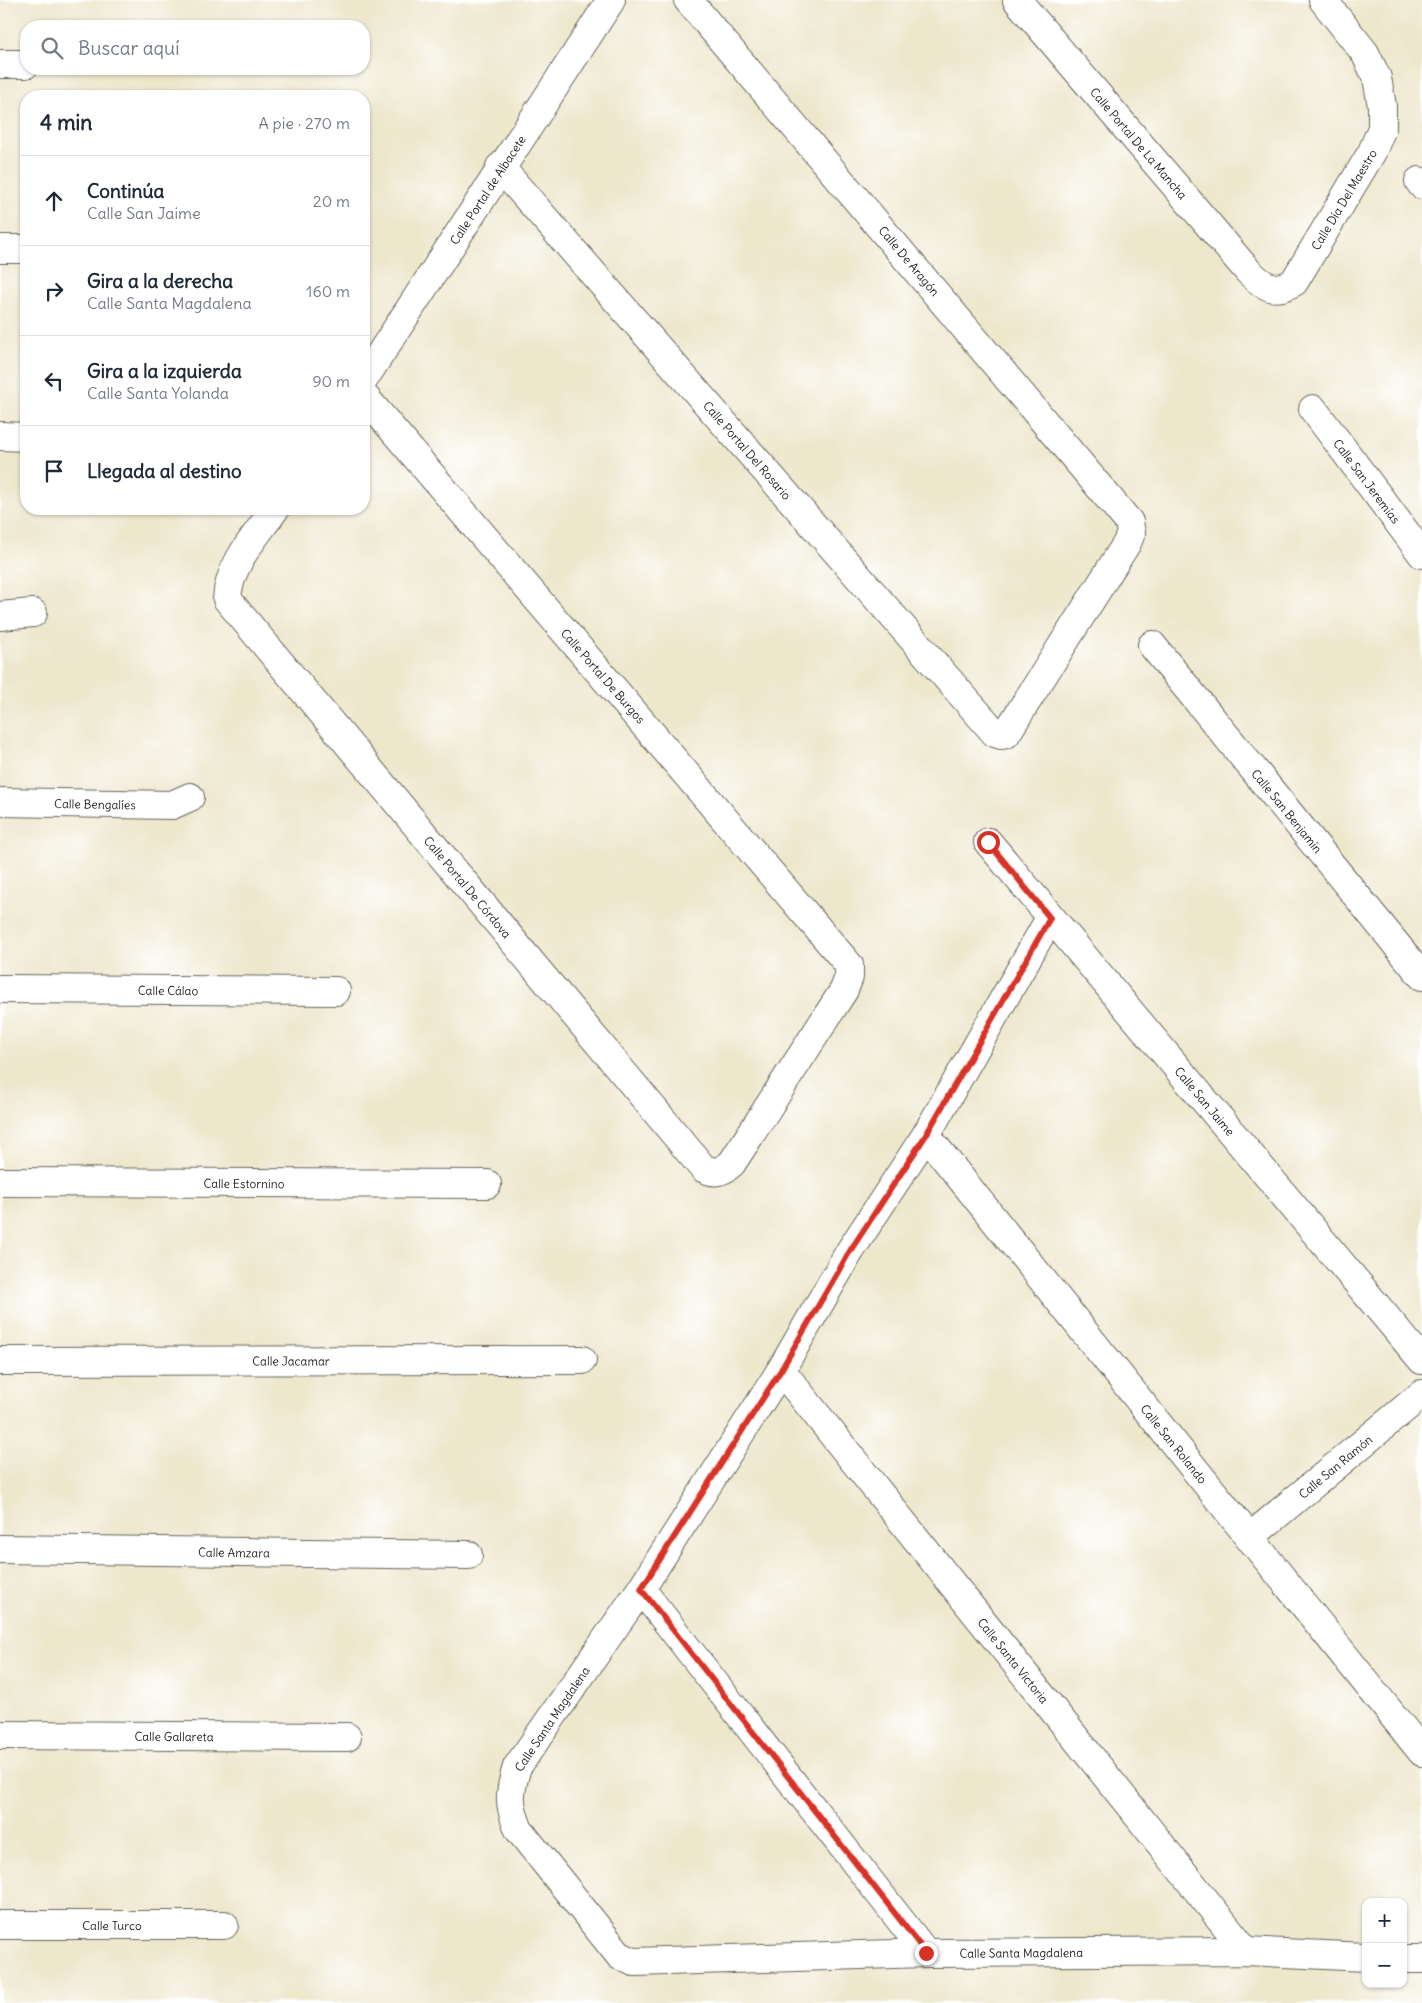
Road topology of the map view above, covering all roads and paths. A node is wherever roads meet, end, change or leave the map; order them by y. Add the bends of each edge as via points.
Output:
1 (611, 0) edge
2 (688, 0) edge
3 (1017, 0) edge
4 (1323, 0) edge
5 (0, 64) edge
6 (20, 64) edge
7 (500, 168) junction
8 (0, 248) edge
9 (20, 249) edge
10 (1261, 283) joint
11 (370, 370) edge
12 (370, 403) edge
13 (1313, 409) dead end
14 (0, 436) edge
15 (20, 437) edge
16 (271, 515) edge
17 (1422, 554) edge
18 (33, 613) dead end
19 (0, 616) edge
20 (1152, 645) dead end
21 (995, 733) joint
22 (190, 797) dead end
23 (0, 802) edge
24 (988, 842) dead end
25 (1050, 918) junction
26 (1422, 976) edge
27 (0, 988) edge
28 (336, 991) dead end
29 (926, 1135) junction
30 (703, 1168) joint
31 (0, 1182) edge
32 (487, 1184) dead end
33 (582, 1360) dead end
34 (1422, 1360) edge
35 (0, 1361) edge
36 (781, 1370) junction
37 (1422, 1394) edge
38 (1249, 1538) junction
39 (0, 1549) edge
40 (468, 1555) dead end
41 (641, 1589) junction
42 (0, 1735) edge
43 (346, 1737) dead end
44 (1422, 1752) edge
45 (0, 1925) edge
46 (224, 1925) dead end
47 (1246, 1951) junction
48 (926, 1953) junction
49 (1362, 1957) edge
50 (1407, 1959) edge
51 (1422, 1959) edge

1 - 7 street, Calle Portal de Albacete
2 - 21 street, Calle De Aragón via 1129,522 1131,533 1127,544 1009,730 1001,735
3 - 10 street, Calle Portal De La Mancha
4 - 10 street, Calle Día Del Maestro via 1365,53 1377,78 1382,128 1372,152 1294,282 1284,288 1272,288
5 - 6 street
7 - 11 street, Calle Portal de Albacete
7 - 21 street, Calle Portal Del Rosario
8 - 9 street
12 - 30 street, Calle Portal De Burgos via 849,965 844,990 732,1163 723,1171 712,1172
13 - 17 street, Calle San Jeremías
14 - 15 street
16 - 30 street, Calle Portal De Córdova via 233,571 227,599
18 - 19 street
20 - 26 street, Calle San Benjamín
22 - 23 street, Calle Bengalíes via 172,805
24 - 25 street, Calle San Jaime
25 - 29 street, Calle Santa Magdalena
25 - 34 street, Calle San Jaime
27 - 28 street, Calle Cálao
29 - 36 street, Calle Santa Magdalena via 850,1251
29 - 38 street, Calle San Rolando
31 - 32 street, Calle Estornino
33 - 35 street, Calle Jacamar
36 - 41 street, Calle Santa Magdalena
36 - 47 street, Calle Santa Victoria
37 - 38 street, Calle San Ramón
38 - 44 street, Calle San Rolando
39 - 40 street, Calle Amzara
41 - 48 street
41 - 48 street, Calle Santa Magdalena via 518,1766 509,1800 519,1830 620,1956 634,1962
42 - 43 street, Calle Gallareta
45 - 46 street, Calle Turco
47 - 48 street, Calle Santa Magdalena
47 - 49 street, Calle Santa Magdalena
50 - 51 street

